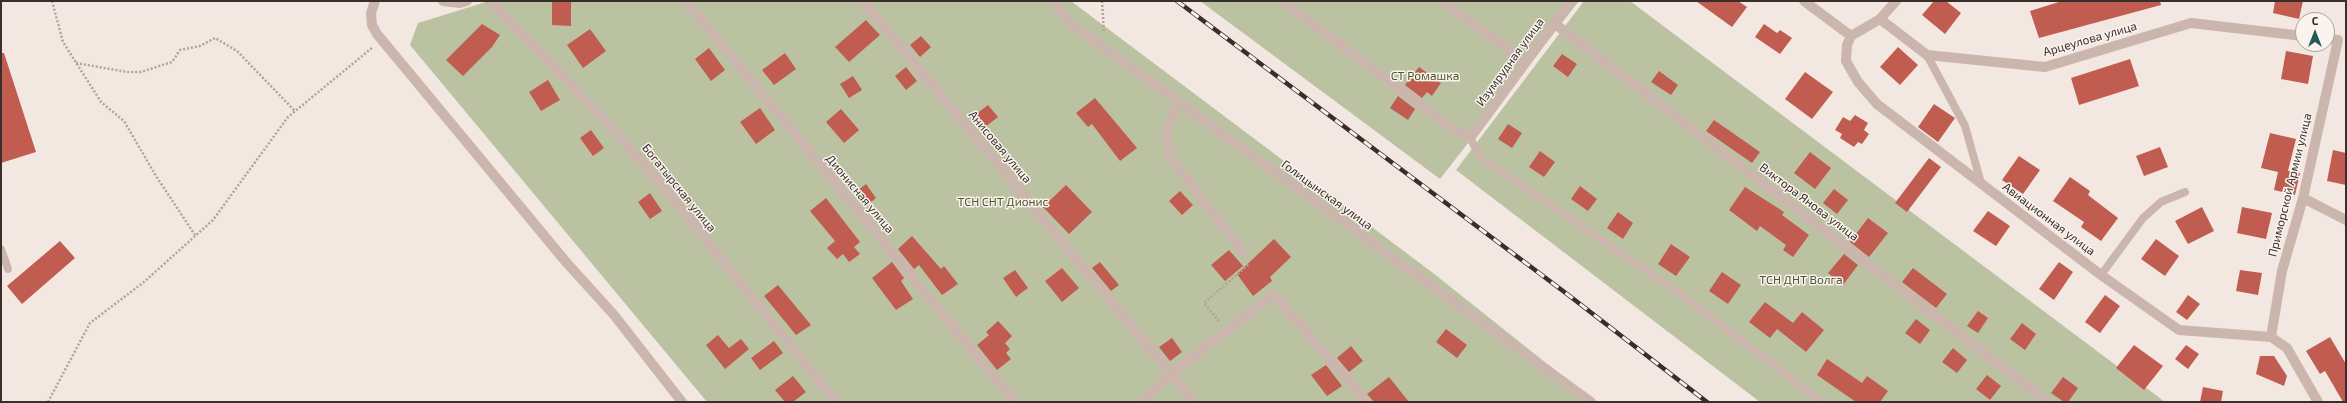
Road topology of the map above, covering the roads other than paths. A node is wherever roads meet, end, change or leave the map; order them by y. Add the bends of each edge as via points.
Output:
1 (375, 1) edge
2 (443, 1) edge
3 (467, 1) edge
4 (490, 1) edge
5 (686, 1) edge
6 (863, 1) edge
7 (1054, 1) edge
8 (1282, 1) edge
9 (1442, 1) edge
10 (1571, 1) edge
11 (1804, 1) edge
12 (1896, 1) edge
13 (1880, 19) junction
14 (1554, 24) junction
15 (2295, 35) edge
16 (1851, 36) junction
17 (2335, 40) edge
18 (1927, 55) junction
19 (1526, 62) junction
20 (1178, 103) junction
21 (1470, 138) junction
22 (1981, 183) junction
23 (2185, 192) dead end
24 (2302, 198) junction
25 (2346, 220) edge
26 (1, 249) edge
27 (1243, 252) road end
28 (8, 269) dead end
29 (2102, 275) junction
30 (2271, 337) junction
31 (1171, 374) junction
32 (682, 402) edge
33 (836, 402) edge
34 (1015, 402) edge
35 (1142, 402) edge
36 (1194, 402) edge
37 (1366, 402) edge
38 (1591, 402) edge
39 (1822, 402) edge
40 (2048, 402) edge
41 (2318, 402) edge

1 - 32 street via 371,14 372,24 381,40 566,262 614,315
2 - 3 street
4 - 33 street, Богатырская улица via 604,119 665,189
5 - 34 street, Дионисная улица
6 - 31 street, Анисовая улица
7 - 20 street, Голицынская улица via 1070,23
8 - 21 street
9 - 19 street
10 - 14 street, Изумрудная улица
11 - 16 street
12 - 13 street
13 - 16 street
13 - 18 street
14 - 19 street, Изумрудная улица
14 - 40 street, Виктора Янова улица
15 - 18 street, Арцеулова улица via 2191,23 2045,67
16 - 22 street, Авиационная улица via 1847,44 1846,61 1858,82 1877,104
17 - 24 street, Приморской Армии улица via 2338,40
18 - 22 lane via 1965,126
19 - 21 street, Изумрудная улица
20 - 27 street via 1167,130 1169,156
20 - 38 street, Голицынская улица
21 - 39 lane via 1481,158 1679,293
22 - 29 street, Авиационная улица
23 - 29 lane via 2161,202 2143,218
24 - 25 street
24 - 30 street, Приморской Армии улица via 2282,271
26 - 28 lane
29 - 30 street, Авиационная улица via 2179,330
30 - 41 street, Авиационная улица via 2288,348
31 - 35 street
31 - 36 street, Анисовая улица
31 - 37 street via 1274,294

